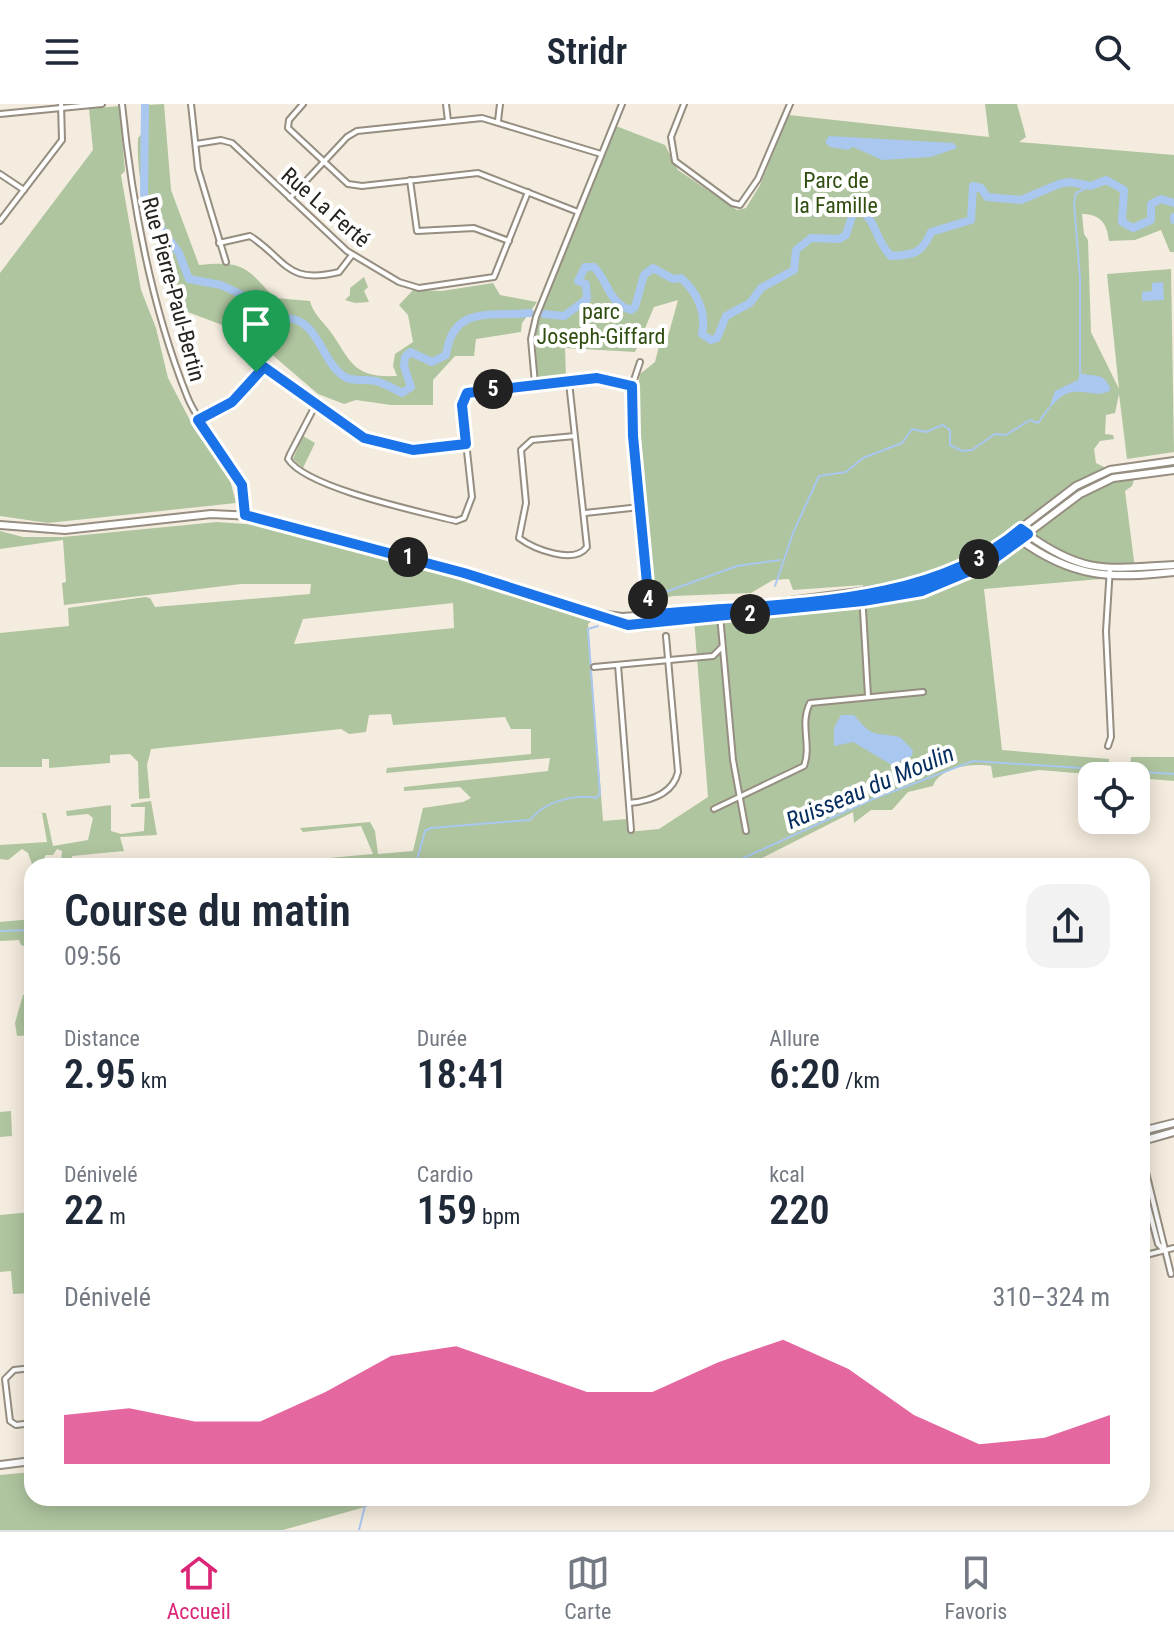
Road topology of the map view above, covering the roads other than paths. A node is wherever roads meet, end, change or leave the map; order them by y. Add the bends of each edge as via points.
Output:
1 (102, 104) edge
2 (122, 104) edge
3 (191, 104) edge
4 (303, 104) edge
5 (446, 104) edge
6 (500, 104) edge
7 (622, 104) edge
8 (684, 104) edge
9 (790, 104) edge
10 (61, 106) edge
11 (0, 114) edge
12 (448, 121) junction
13 (498, 121) junction
14 (196, 144) junction
15 (601, 154) junction
16 (324, 162) junction
17 (0, 174) edge
18 (410, 180) junction
19 (24, 190) junction
20 (528, 192) junction
21 (290, 198) junction
22 (578, 212) junction
23 (0, 221) edge
24 (509, 241) junction
25 (219, 243) junction
26 (352, 255) junction
27 (226, 262) dead end
28 (640, 362) dead end
29 (569, 382) junction
30 (535, 384) junction
31 (632, 386) junction
32 (316, 404) junction
33 (198, 420) junction
34 (575, 436) junction
35 (466, 444) junction
36 (1174, 461) edge
37 (1174, 470) edge
38 (640, 507) junction
39 (585, 513) junction
40 (245, 515) junction
41 (0, 525) edge
42 (1021, 529) junction
43 (1028, 534) junction
44 (1014, 535) junction
45 (1020, 541) junction
46 (1174, 565) edge
47 (1110, 567) junction
48 (1174, 572) edge
49 (1109, 576) junction
50 (862, 597) junction
51 (586, 612) junction
52 (720, 613) junction
53 (650, 615) junction
54 (650, 624) junction
55 (666, 636) dead end
56 (722, 647) junction
57 (668, 660) junction
58 (618, 665) junction
59 (594, 667) dead end
60 (923, 692) dead end
61 (868, 696) junction
62 (1108, 746) dead end
63 (738, 796) junction
64 (629, 803) junction
65 (714, 809) dead end
66 (631, 830) dead end
67 (746, 831) dead end
68 (1174, 1123) edge
69 (1150, 1129) edge
70 (1174, 1132) edge
71 (1150, 1139) edge
72 (1150, 1186) edge
73 (1150, 1214) edge
74 (1174, 1248) edge
75 (1164, 1250) junction
76 (1150, 1254) edge
77 (1171, 1274) dead end
78 (24, 1369) edge
79 (24, 1424) edge
80 (24, 1462) edge
81 (0, 1465) edge

1 - 10 street
2 - 33 street, Rue Pierre-Paul-Bertin via 138,232
3 - 14 street
4 - 16 street via 288,128
5 - 12 street
6 - 13 street
7 - 15 street
8 - 9 street via 671,137 675,161 740,205 758,179
10 - 11 street
10 - 19 street via 62,140
12 - 13 street
12 - 16 street via 352,133
13 - 15 street
14 - 21 street, Rue La Ferté via 232,143
14 - 25 street
15 - 22 street
16 - 18 street via 353,185
16 - 21 street
17 - 19 street
18 - 20 street via 478,173
18 - 24 street via 417,231 474,228
19 - 23 street
20 - 22 street
20 - 24 street, Rue La Ferté
21 - 26 street, Rue La Ferté
22 - 30 street via 533,329
24 - 26 street, Rue La Ferté via 494,277 432,287 410,288
25 - 26 street via 250,236 288,270 300,274 339,272
25 - 27 street
28 - 31 street
29 - 30 street
29 - 31 street via 597,378
29 - 34 street
30 - 35 street via 467,393 462,405
31 - 38 street
32 - 33 street via 264,367 232,402
32 - 35 street via 355,434 376,441 413,450
32 - 35 street via 288,459 293,467 332,487 456,521 464,518 472,497
33 - 40 street, Rue Pierre-Paul-Bertin via 242,485
34 - 39 street
34 - 39 street via 523,445 526,503 519,538 563,555 582,554 587,547
36 - 42 street via 1110,470 1076,486
37 - 43 street via 1113,478 1080,494
38 - 39 street
38 - 53 street
40 - 41 street via 65,530
40 - 51 street via 464,573
42 - 43 street
42 - 44 street
43 - 45 street
43 - 47 street via 1070,562
44 - 45 street
44 - 50 street via 957,571
45 - 49 street via 1066,568
45 - 50 street via 960,577 922,591
46 - 47 street
47 - 49 street
48 - 49 street
49 - 62 street
50 - 52 street
50 - 61 street
51 - 53 street
51 - 54 street via 628,625
52 - 53 street
52 - 54 street
52 - 56 street
53 - 54 street
55 - 57 street
56 - 57 street via 713,656
56 - 63 street
57 - 58 street
57 - 64 street via 676,780 656,797
58 - 59 street
58 - 64 street
60 - 61 street
61 - 63 street via 810,703 803,718 804,766
63 - 65 street
63 - 67 street
64 - 66 street
68 - 69 street
70 - 71 street
72 - 75 street
73 - 75 street
74 - 75 street
75 - 76 street
75 - 77 street
78 - 79 street via 5,1379 10,1421
80 - 81 street

